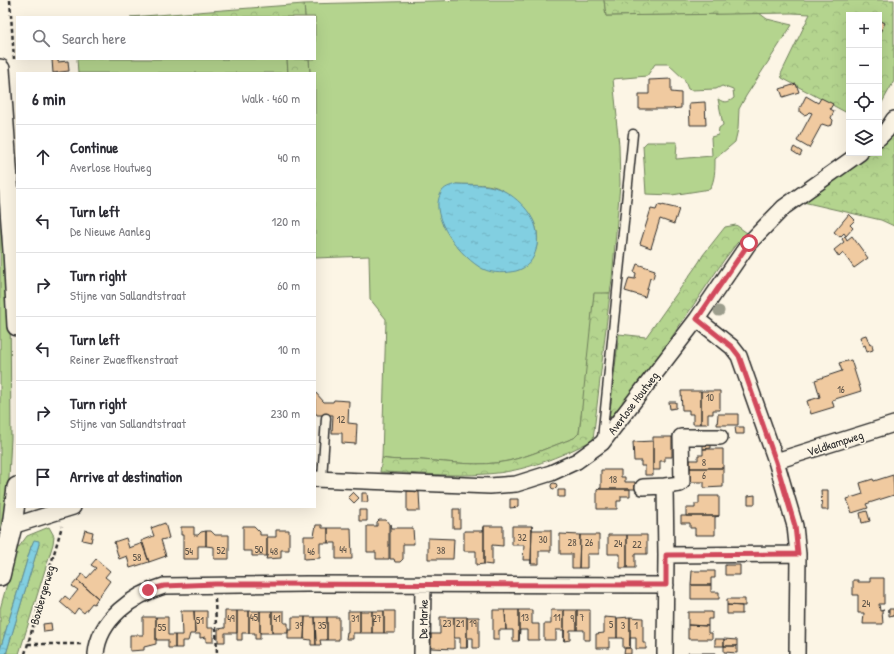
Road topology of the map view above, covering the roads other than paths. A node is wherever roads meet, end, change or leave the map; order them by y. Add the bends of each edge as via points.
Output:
1 (7, 68) edge
2 (894, 119) edge
3 (633, 134) dead end
4 (882, 134) edge
5 (856, 156) edge
6 (16, 307) edge
7 (697, 319) junction
8 (326, 418) dead end
9 (894, 424) edge
10 (720, 437) dead end
11 (602, 443) junction
12 (776, 462) junction
13 (318, 479) edge
14 (665, 486) junction
15 (643, 487) dead end
16 (16, 496) edge
17 (70, 508) edge
18 (12, 526) junction
19 (4, 546) edge
20 (798, 554) junction
21 (666, 555) junction
22 (0, 576) edge
23 (423, 584) junction
24 (666, 585) junction
25 (97, 649) edge
26 (422, 654) edge
27 (665, 654) edge
28 (797, 654) edge

1 - 6 street
2 - 4 street
3 - 11 lane
5 - 7 street, Averlose Houtweg via 784,207 749,243
7 - 11 street, Averlose Houtweg
7 - 12 street via 732,347 739,356
8 - 13 lane, Averlose Houtweg
9 - 12 street, Veldkampweg
10 - 14 street via 681,437 682,482
11 - 13 street, Averlose Houtweg via 577,461 551,474 516,484 490,486
12 - 20 street via 795,526
14 - 15 street
14 - 21 street
16 - 18 street
17 - 18 street
18 - 19 street
19 - 22 street
20 - 21 street
20 - 28 street
21 - 24 street
23 - 24 street
23 - 25 street via 164,586 148,590 118,612 105,627
23 - 26 street, De Marke
24 - 27 street

